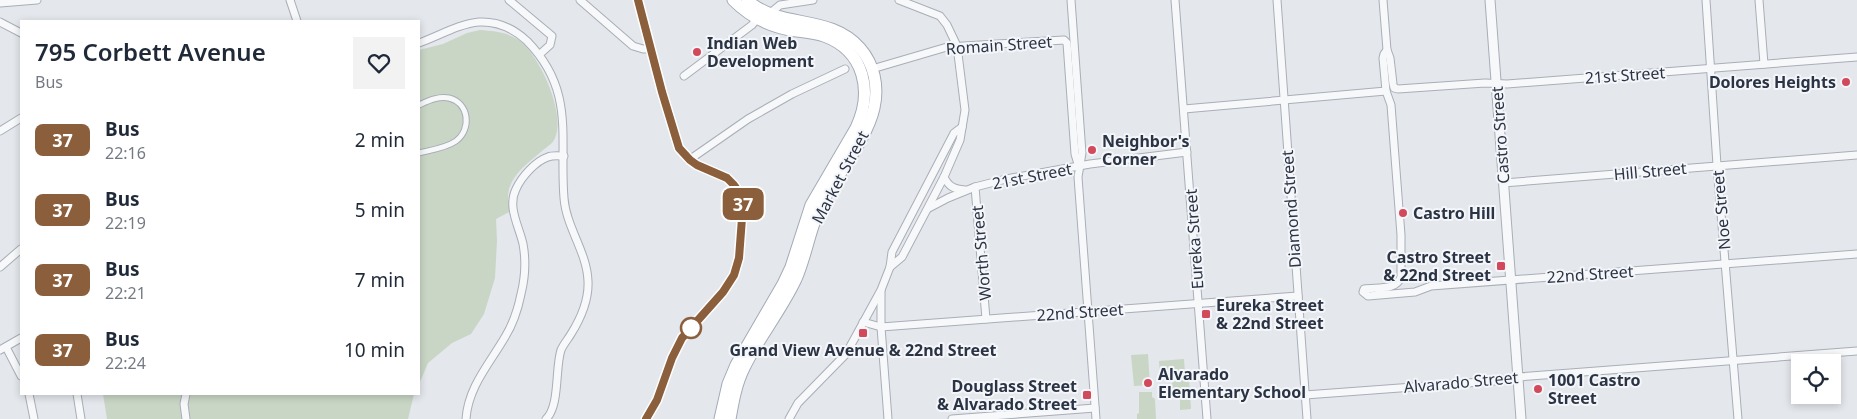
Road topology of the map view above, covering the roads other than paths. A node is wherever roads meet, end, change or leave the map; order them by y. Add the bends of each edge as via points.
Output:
1 (37, 0) edge
2 (290, 0) edge
3 (509, 0) edge
4 (580, 0) edge
5 (638, 0) edge
6 (734, 0) edge
7 (813, 0) edge
8 (899, 0) edge
9 (1071, 0) edge
10 (1175, 0) edge
11 (1278, 0) edge
12 (1384, 0) edge
13 (1490, 0) edge
14 (1706, 0) edge
15 (1759, 0) edge
16 (0, 3) edge
17 (755, 7) edge
18 (769, 14) junction
19 (297, 20) edge
20 (0, 22) edge
21 (20, 32) edge
22 (420, 43) edge
23 (957, 46) junction
24 (651, 49) junction
25 (1388, 50) junction
26 (540, 54) junction
27 (1857, 57) edge
28 (1764, 64) junction
29 (845, 69) dead end
30 (872, 69) junction
31 (1711, 69) junction
32 (684, 76) dead end
33 (1496, 84) junction
34 (1386, 91) junction
35 (1283, 100) junction
36 (420, 106) edge
37 (1184, 109) junction
38 (20, 119) edge
39 (962, 127) junction
40 (0, 131) edge
41 (1187, 152) junction
42 (420, 153) edge
43 (1857, 155) edge
44 (564, 156) junction
45 (690, 160) junction
46 (1717, 165) junction
47 (1079, 166) junction
48 (944, 177) junction
49 (1503, 183) junction
50 (975, 187) junction
51 (967, 190) junction
52 (928, 208) junction
53 (20, 250) edge
54 (1857, 254) edge
55 (1726, 263) junction
56 (0, 267) edge
57 (890, 267) junction
58 (1510, 280) junction
59 (881, 290) junction
60 (1298, 296) junction
61 (1199, 303) junction
62 (1088, 312) junction
63 (986, 319) junction
64 (863, 322) junction
65 (881, 327) junction
66 (20, 339) edge
67 (3, 349) edge
68 (1857, 352) edge
69 (1734, 361) junction
70 (20, 374) edge
71 (1518, 377) junction
72 (28, 395) edge
73 (77, 395) edge
74 (186, 395) edge
75 (1305, 395) junction
76 (1095, 408) junction
77 (34, 419) edge
78 (82, 419) edge
79 (186, 419) edge
80 (466, 419) edge
81 (546, 419) edge
82 (646, 419) edge
83 (720, 419) edge
84 (730, 419) edge
85 (789, 419) edge
86 (888, 419) edge
87 (952, 419) edge
88 (1096, 419) edge
89 (1207, 419) edge
90 (1307, 419) edge
91 (1521, 419) edge
92 (1738, 419) edge

1 - 16 street
2 - 19 street
3 - 26 street via 552,36 550,45
4 - 24 street via 633,46
5 - 24 street
6 - 17 main road, Market Street
7 - 18 street via 780,5
8 - 23 street via 940,16
9 - 47 street via 1082,153
10 - 37 street, Eureka Street
11 - 35 street, Diamond Street
12 - 25 street
13 - 33 street, Castro Street
14 - 31 street, Noe Street
15 - 28 street
17 - 18 main road, Market Street
17 - 32 street via 752,25
17 - 83 main road, Market Street via 783,28 825,36 842,47 861,72 864,100 856,128 811,206 787,276 736,364
18 - 30 main road, Market Street via 836,30 855,43
20 - 21 street
22 - 26 street via 466,24 488,22 512,30
23 - 30 street, Romain Street
23 - 39 street via 964,104
23 - 47 street, Romain Street via 1064,40 1067,43
24 - 45 street via 677,144
25 - 33 street, 21st Street via 1394,88
25 - 34 street via 1383,58
26 - 44 street via 557,91 564,127
27 - 28 street, 21st Street
28 - 31 street, 21st Street
29 - 45 street via 748,118
30 - 84 main road, Market Street via 876,94 871,118 819,209 796,279 744,368
31 - 33 street, 21st Street
31 - 46 street, Noe Street
33 - 49 street, Castro Street
34 - 35 street
34 - 58 street, 22nd Street via 1390,103 1401,235 1400,277 1397,284 1364,289 1363,292 1368,296 1415,292 1432,286
35 - 37 street
35 - 60 street, Diamond Street
36 - 42 street via 438,98 451,99 462,107 466,123 462,135 454,142
37 - 41 street, Eureka Street
38 - 40 street
39 - 48 street via 960,140
39 - 57 street via 954,133 892,252
41 - 47 street, 21st Street
41 - 61 street, Eureka Street
43 - 46 street, Hill Street
44 - 80 street via 548,157 539,163 521,180 514,192 514,214 524,256 520,298 508,331 474,389
44 - 81 street via 564,203 586,266 587,298 580,319 561,350 558,383 550,415
45 - 82 street via 727,178 739,192 743,213 739,258 734,275 723,292 682,338
46 - 49 street, Hill Street
46 - 55 street, Noe Street
47 - 50 street, 21st Street
47 - 62 street
48 - 51 street via 947,184 955,189
48 - 52 street
49 - 58 street, Castro Street
50 - 51 street, 21st Street
50 - 63 street, Worth Street
51 - 52 street, 21st Street
52 - 57 street via 902,257
53 - 56 street
54 - 55 street, 22nd Street
55 - 58 street, 22nd Street
55 - 69 street, Noe Street
57 - 59 street
58 - 71 street, Castro Street
59 - 64 street
59 - 65 street
60 - 61 street, 22nd Street
60 - 75 street, Diamond Street
61 - 62 street, 22nd Street
61 - 89 street, Eureka Street
62 - 63 street, 22nd Street
62 - 76 street
63 - 65 street, 22nd Street
64 - 65 street, 22nd Street
64 - 85 street via 846,354 798,403
65 - 86 street
66 - 67 street
67 - 70 street
68 - 69 street, Alvarado Street
69 - 71 street, Alvarado Street
69 - 92 street, Noe Street
71 - 75 street, Alvarado Street
71 - 91 street, Castro Street
72 - 77 street
73 - 78 street
74 - 79 street
75 - 90 street, Diamond Street
76 - 87 street
76 - 88 street

